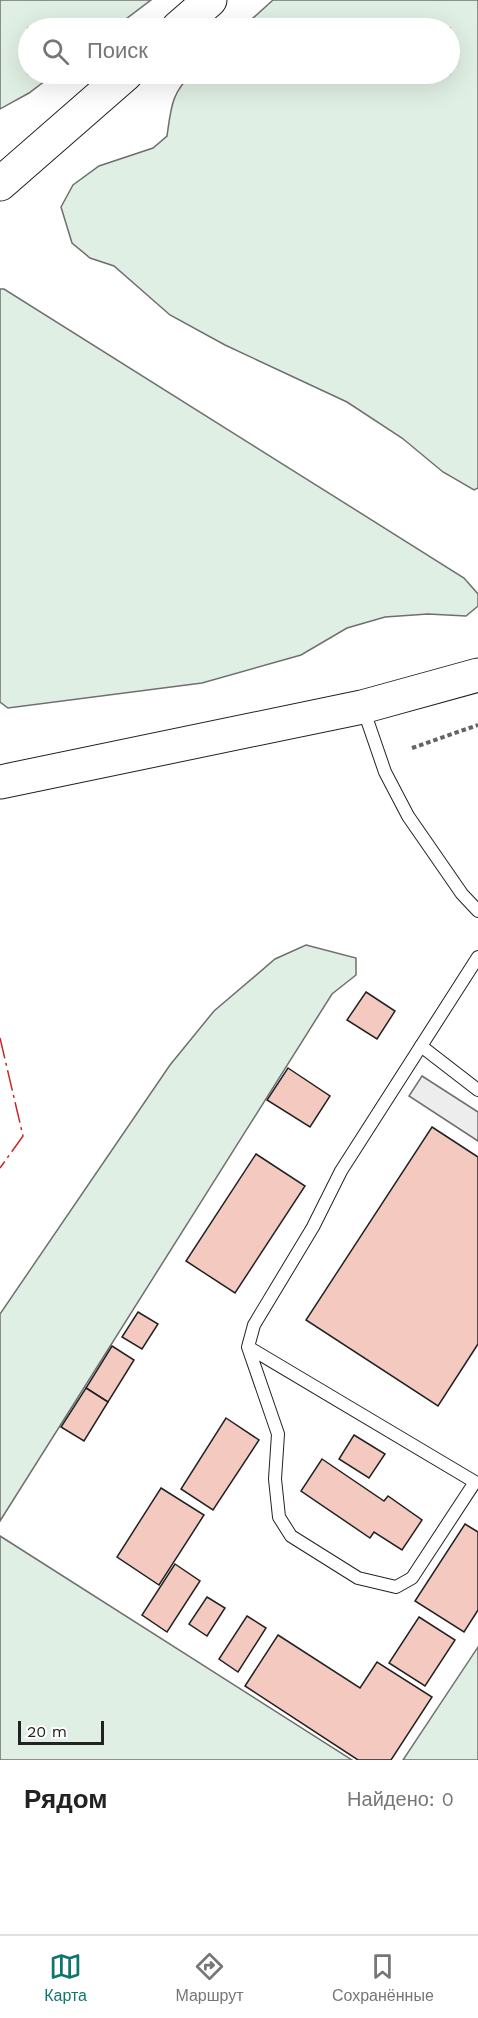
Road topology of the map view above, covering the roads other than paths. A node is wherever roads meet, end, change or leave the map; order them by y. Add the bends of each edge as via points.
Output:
1 (210, 0) edge
2 (189, 18) edge
3 (115, 84) edge
4 (0, 184) edge
5 (478, 675) edge
6 (362, 707) junction
7 (0, 782) edge
8 (478, 911) edge
9 (478, 957) edge
10 (421, 1046) junction
11 (478, 1090) edge
12 (249, 1347) junction
13 (476, 1479) edge

1 - 2 main road
3 - 4 main road
5 - 6 main road
6 - 7 main road
6 - 8 lane via 385,772 408,816
9 - 10 lane
10 - 11 lane
10 - 12 lane via 341,1171 313,1227 254,1324
12 - 13 lane
12 - 13 lane via 278,1434 275,1479 279,1517 291,1536 358,1578 396,1587 412,1578

